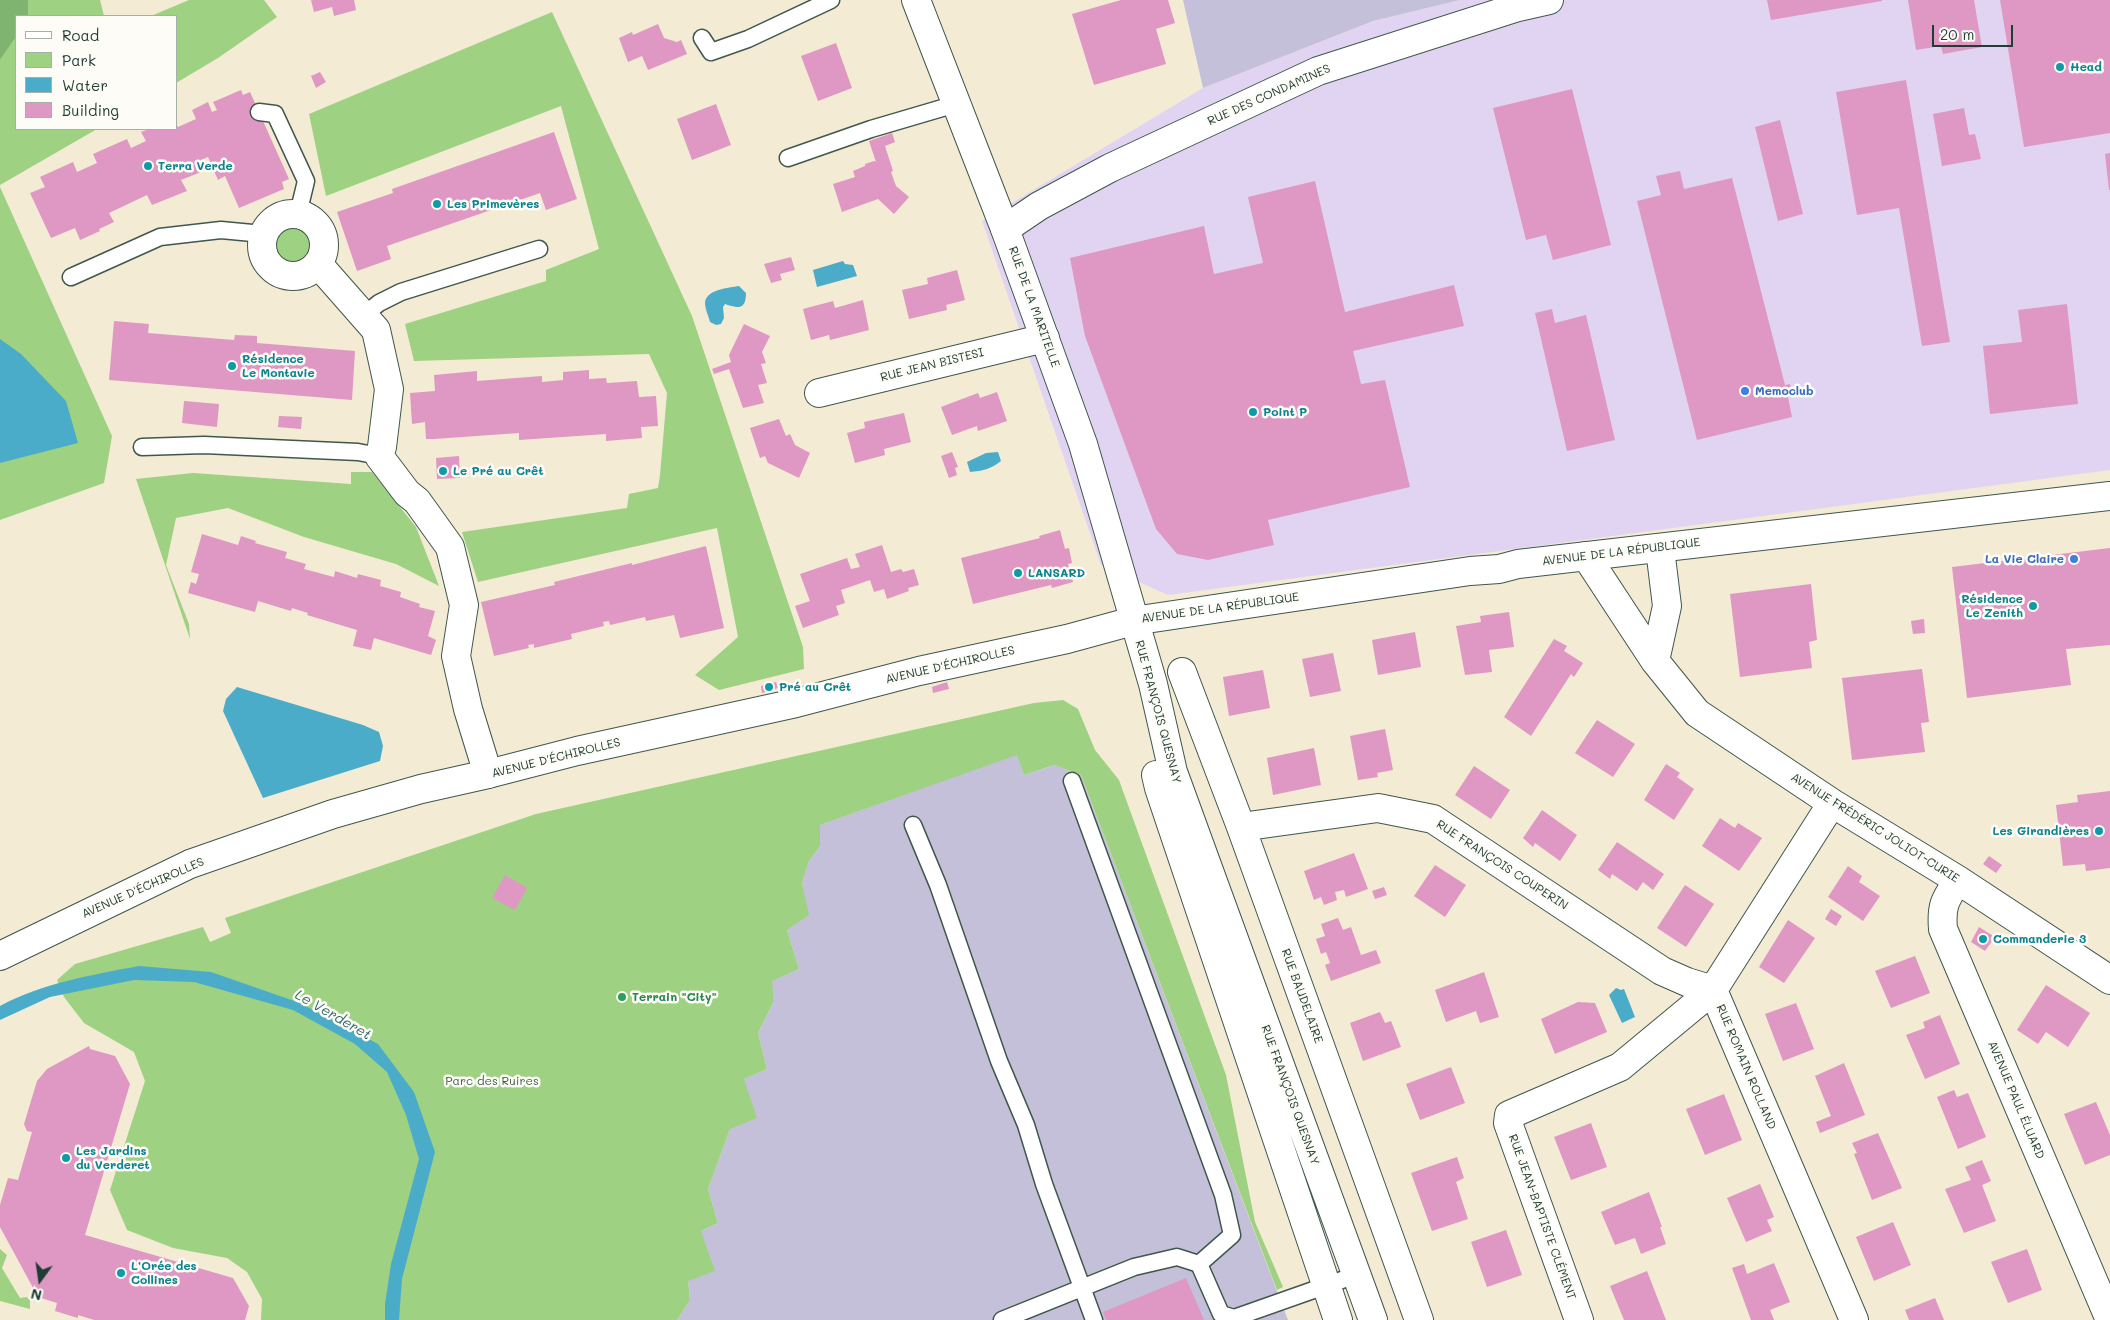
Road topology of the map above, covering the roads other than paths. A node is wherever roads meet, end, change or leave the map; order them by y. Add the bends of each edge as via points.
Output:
1 (831, 0) edge
2 (916, 0) edge
3 (1549, 0) edge
4 (702, 38) dead end
5 (956, 104) junction
6 (259, 112) dead end
7 (788, 158) dead end
8 (298, 214) junction
9 (1005, 229) junction
10 (263, 234) junction
11 (539, 249) dead end
12 (318, 264) junction
13 (71, 277) dead end
14 (364, 316) junction
15 (1045, 338) junction
16 (819, 392) dead end
17 (142, 447) dead end
18 (379, 456) junction
19 (2110, 496) edge
20 (1660, 549) junction
21 (1586, 556) junction
22 (1133, 621) junction
23 (1655, 661) junction
24 (1182, 672) dead end
25 (488, 774) junction
26 (1072, 781) dead end
27 (1832, 803) junction
28 (914, 825) dead end
29 (1241, 827) junction
30 (1958, 880) junction
31 (0, 956) edge
32 (2110, 980) edge
33 (1713, 990) junction
34 (1199, 1264) junction
35 (1356, 1275) junction
36 (1326, 1285) junction
37 (1082, 1288) junction
38 (1002, 1320) edge
39 (1094, 1320) edge
40 (1338, 1320) edge
41 (1373, 1320) edge
42 (1419, 1320) edge
43 (1579, 1320) edge
44 (1854, 1320) edge
45 (2110, 1320) edge

1 - 4 lane via 748,39 711,52
2 - 5 street, RUE DE LA MARITELLE
3 - 9 street, RUE DES CONDAMINES via 1318,71 1110,168 1039,206
5 - 7 lane
5 - 9 street, RUE DE LA MARITELLE
6 - 8 lane via 275,114 306,182
8 - 10 street via 277,218
8 - 12 street via 308,217 322,233 323,254
9 - 15 street, RUE DE LA MARITELLE
10 - 12 street via 262,249 266,262 282,275 302,275
10 - 13 lane via 221,230 160,236
11 - 14 lane via 401,292 379,303
12 - 14 street
14 - 18 street via 376,330 389,389
15 - 16 street, RUE JEAN BISTESI
15 - 22 street, RUE DE LA MARITELLE via 1083,444
17 - 18 lane via 204,445 358,452
18 - 25 street via 450,547 464,605 456,656 468,710
19 - 20 street, AVENUE DE LA RÉPUBLIQUE
20 - 21 street, AVENUE DE LA RÉPUBLIQUE
20 - 23 street via 1667,606
21 - 22 street, AVENUE DE LA RÉPUBLIQUE
21 - 23 street, AVENUE FRÉDÉRIC JOLIOT-CURIE
22 - 25 street, AVENUE D'ÉCHIROLLES via 796,704 577,751
22 - 35 street, RUE FRANÇOIS QUESNAY via 1153,684 1173,772
22 - 36 street, RUE FRANÇOIS QUESNAY via 1139,688 1159,788
23 - 27 street, AVENUE FRÉDÉRIC JOLIOT-CURIE via 1697,713
24 - 29 street, RUE BAUDELAIRE
25 - 31 street, AVENUE D'ÉCHIROLLES via 360,806 190,864
26 - 34 lane via 1222,1195 1232,1235
27 - 30 street, AVENUE FRÉDÉRIC JOLIOT-CURIE
27 - 33 street, RUE ROMAIN ROLLAND
28 - 37 lane via 999,1061 1026,1125
29 - 33 street, RUE FRANÇOIS COUPERIN via 1378,808 1432,819 1662,971
29 - 42 street, RUE BAUDELAIRE
30 - 32 street, AVENUE FRÉDÉRIC JOLIOT-CURIE
30 - 45 street, AVENUE PAUL ÉLUARD via 1941,911 1943,929
33 - 43 street, RUE JEAN-BAPTISTE CLÉMENT via 1620,1067 1509,1115 1508,1123
33 - 44 street, RUE ROMAIN ROLLAND
34 - 36 lane via 1221,1314 1234,1318
34 - 37 lane via 1176,1258 1134,1267
35 - 36 lane
35 - 41 street, RUE FRANÇOIS QUESNAY
36 - 40 street, RUE FRANÇOIS QUESNAY
37 - 38 lane
37 - 39 lane

